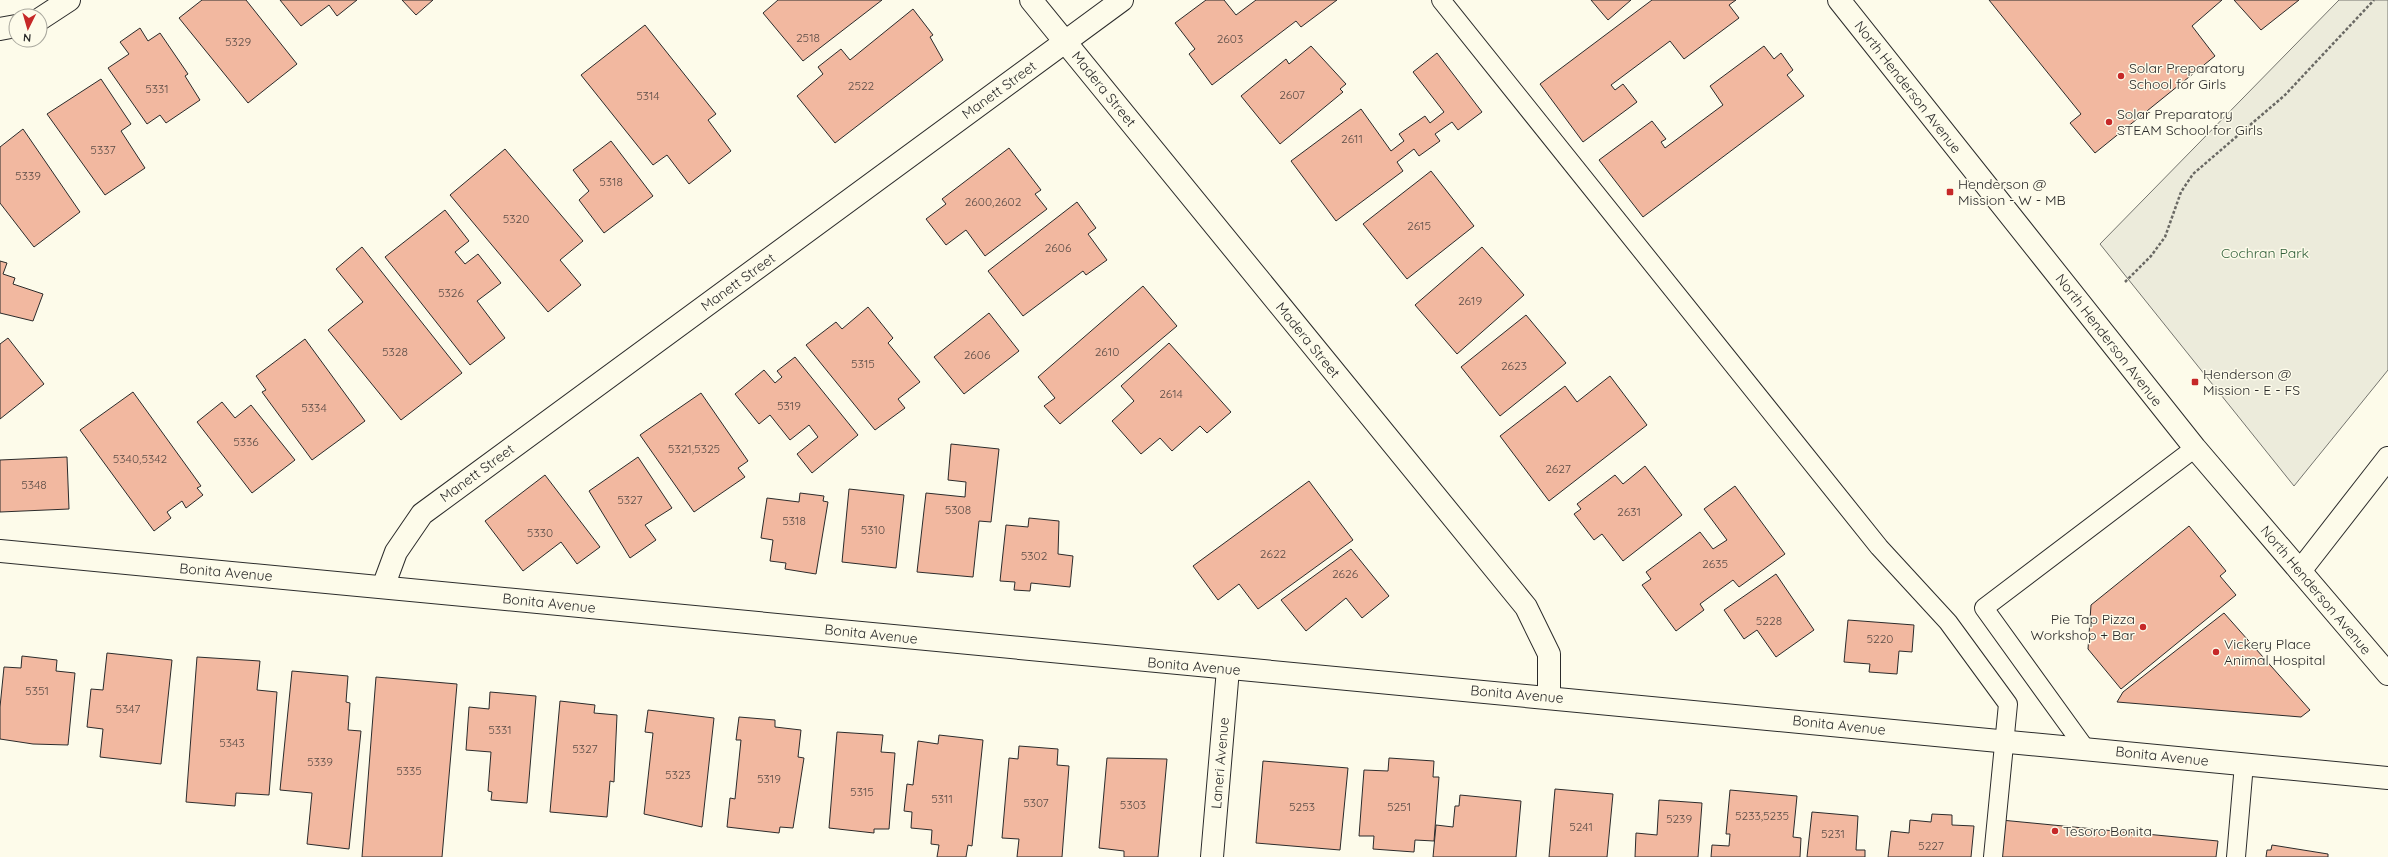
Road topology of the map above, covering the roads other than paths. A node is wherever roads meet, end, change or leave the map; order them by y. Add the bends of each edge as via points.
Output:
1 (69, 0) edge
2 (1031, 0) edge
3 (1122, 0) edge
4 (1441, 0) edge
5 (1839, 0) edge
6 (48, 14) edge
7 (1065, 42) junction
8 (2195, 448) junction
9 (2388, 458) edge
10 (0, 551) edge
11 (2300, 571) junction
12 (383, 587) junction
13 (1228, 669) junction
14 (2388, 674) edge
15 (1549, 696) junction
16 (2003, 741) junction
17 (2085, 748) junction
18 (2244, 764) junction
19 (2388, 778) edge
20 (1212, 857) edge
21 (1993, 857) edge
22 (2236, 857) edge

1 - 6 street
2 - 7 street, Madera Street
3 - 7 street, Manett Street
4 - 16 lane via 1879,547 1948,622 2008,704
5 - 8 street, North Henderson Avenue
7 - 12 street, Manett Street via 422,514 396,552
7 - 15 street, Madera Street via 1526,607 1549,654
8 - 11 street, North Henderson Avenue
8 - 17 lane via 1984,608
9 - 11 street
10 - 12 street, Bonita Avenue
11 - 14 street, North Henderson Avenue
12 - 13 street, Bonita Avenue
13 - 15 street, Bonita Avenue
13 - 20 street, Laneri Avenue
15 - 16 street, Bonita Avenue
16 - 17 street, Bonita Avenue
16 - 21 lane
17 - 18 street, Bonita Avenue
18 - 19 street, Bonita Avenue
18 - 22 lane

